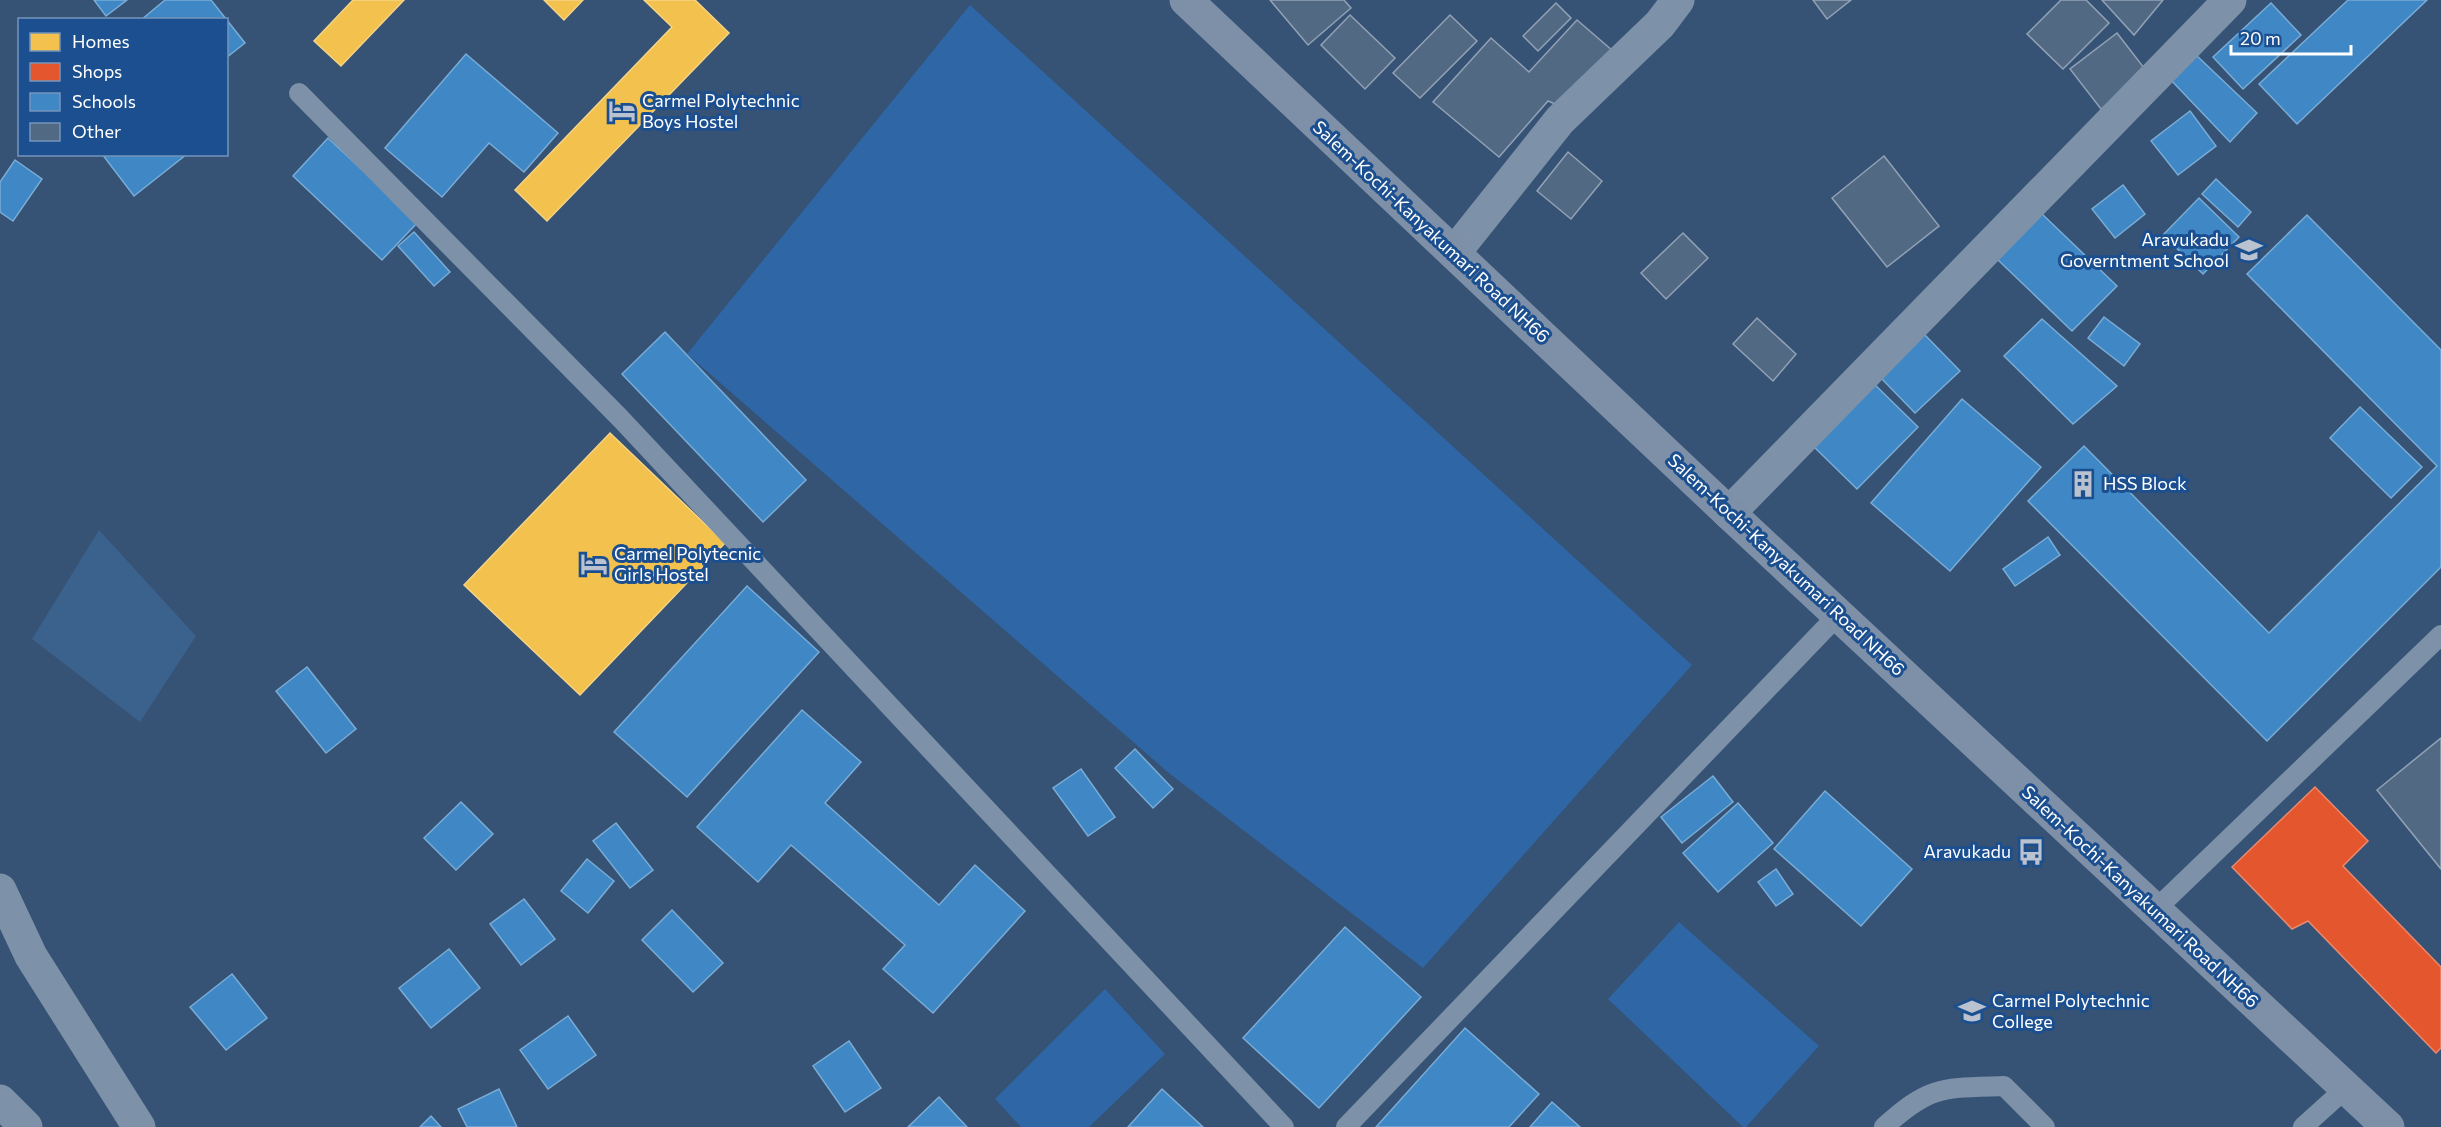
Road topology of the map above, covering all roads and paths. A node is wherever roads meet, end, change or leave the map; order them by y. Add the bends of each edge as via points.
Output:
1 (1186, 0) edge
2 (1678, 0) edge
3 (2230, 0) edge
4 (299, 93) dead end
5 (1454, 253) junction
6 (1729, 513) junction
7 (1839, 614) junction
8 (2441, 635) edge
9 (0, 890) edge
10 (2154, 911) junction
11 (2345, 1089) junction
12 (0, 1101) edge
13 (26, 1127) edge
14 (139, 1127) edge
15 (1284, 1127) edge
16 (1346, 1127) edge
17 (1884, 1127) edge
18 (2045, 1127) edge
19 (2303, 1127) edge
20 (2388, 1127) edge

1 - 5 highway, Salem-Kochi-Kanyakumari Road NH66
2 - 5 street via 1660,24 1560,120
3 - 6 street
4 - 15 lane via 621,419
5 - 6 highway, Salem-Kochi-Kanyakumari Road NH66
6 - 7 highway, Salem-Kochi-Kanyakumari Road NH66
7 - 10 highway, Salem-Kochi-Kanyakumari Road NH66
7 - 16 lane
8 - 10 lane
9 - 14 street via 31,956
10 - 11 highway, Salem-Kochi-Kanyakumari Road NH66
11 - 19 lane
11 - 20 highway, Salem-Kochi-Kanyakumari Road NH66
12 - 13 street
17 - 18 lane via 1927,1094 1951,1088 2004,1086

